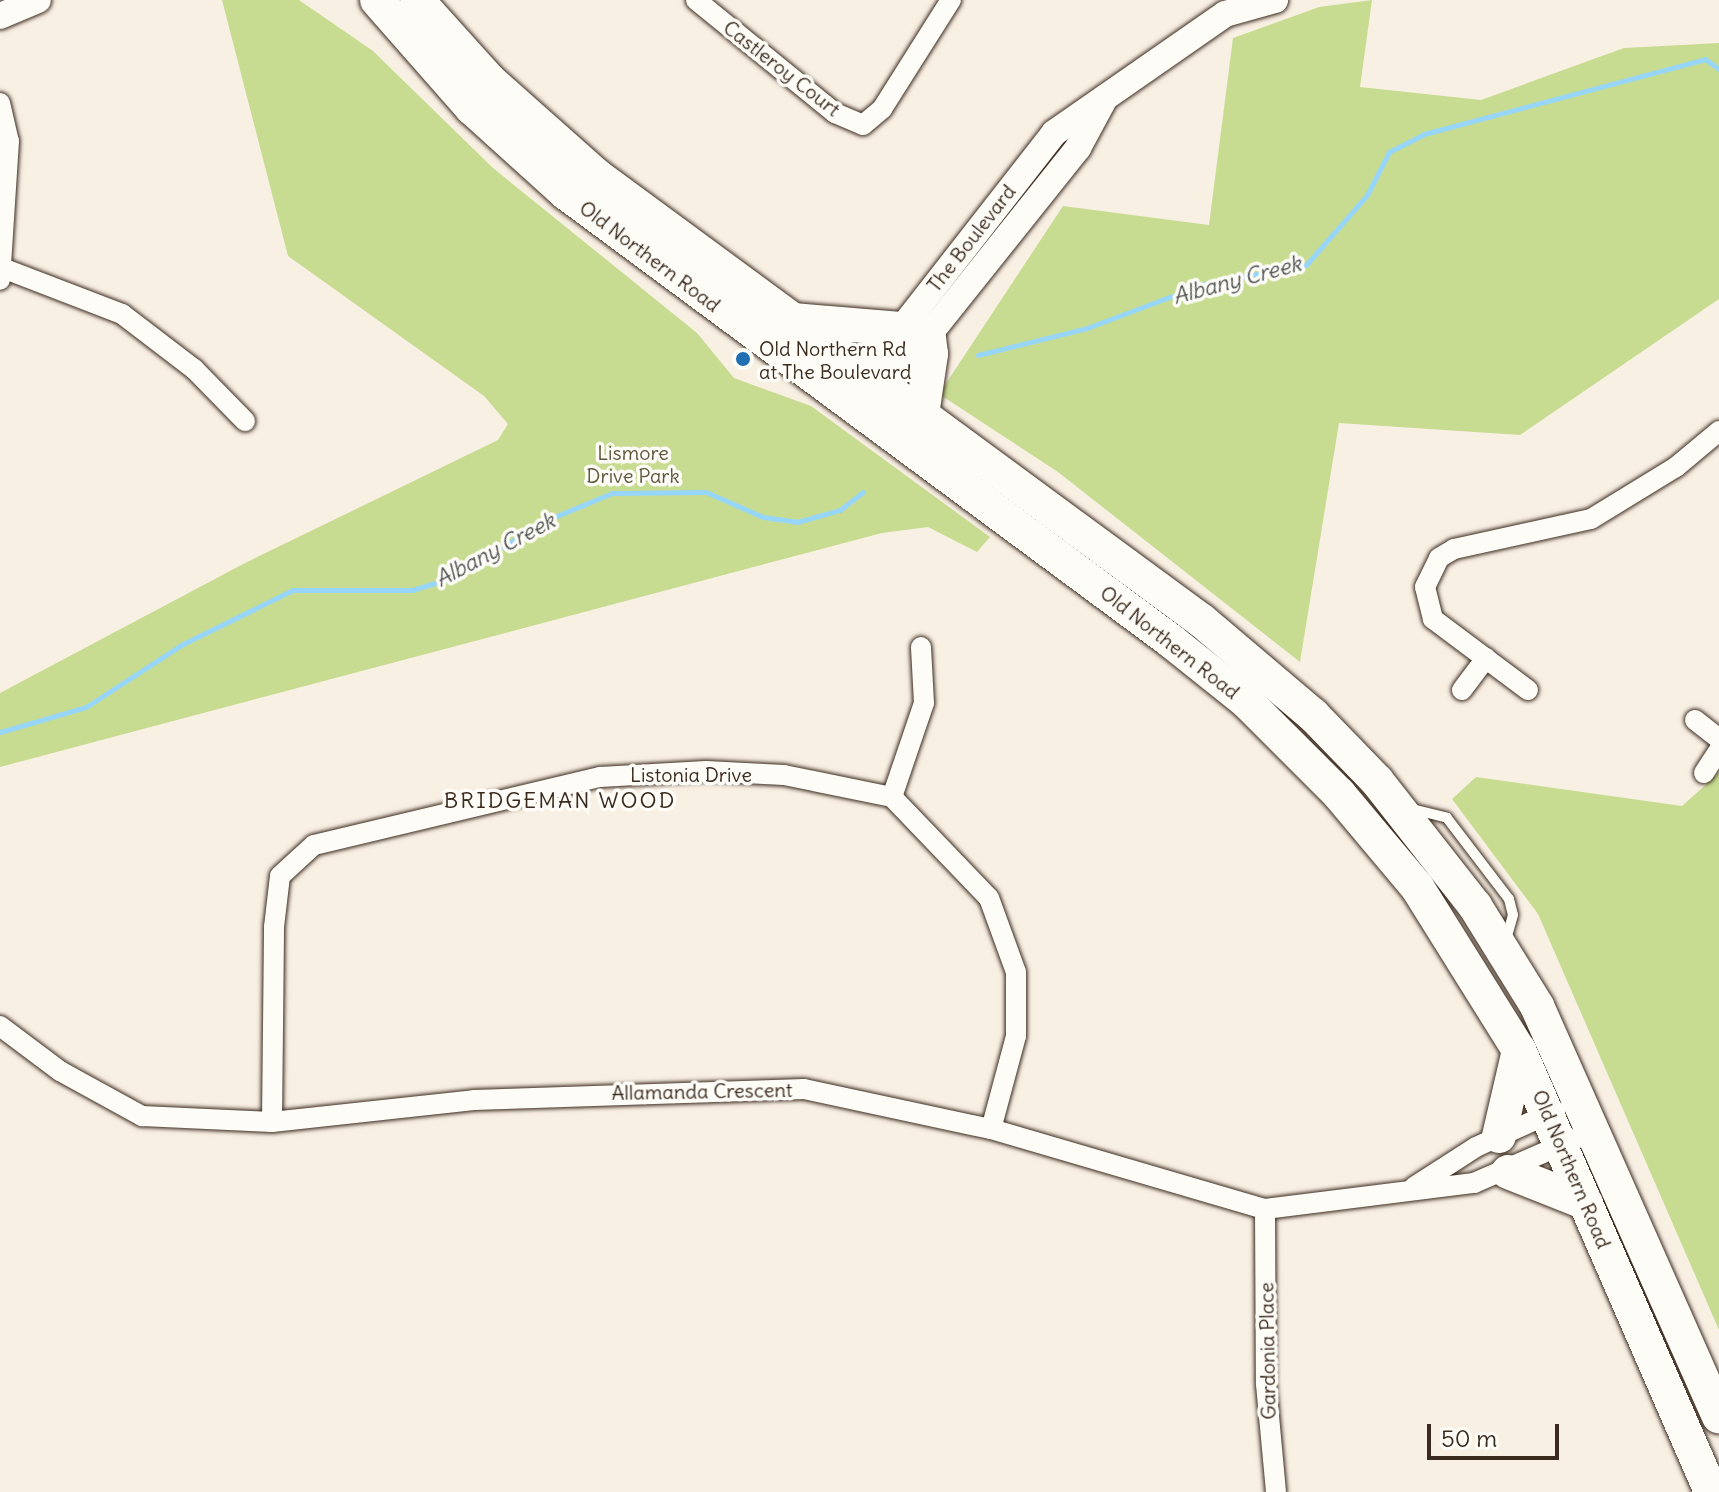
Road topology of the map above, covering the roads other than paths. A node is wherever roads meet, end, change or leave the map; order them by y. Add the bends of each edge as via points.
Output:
1 (38, 0) edge
2 (377, 0) edge
3 (417, 0) edge
4 (696, 0) edge
5 (951, 0) edge
6 (1275, 0) edge
7 (0, 16) edge
8 (0, 103) edge
9 (2, 274) edge
10 (793, 320) junction
11 (914, 329) junction
12 (877, 381) junction
13 (855, 407) junction
14 (922, 415) junction
15 (245, 421) dead end
16 (1719, 431) edge
17 (921, 647) dead end
18 (1486, 658) junction
19 (1462, 690) dead end
20 (1528, 690) dead end
21 (1695, 720) dead end
22 (1719, 739) edge
23 (1719, 750) edge
24 (1704, 773) dead end
25 (892, 797) junction
26 (0, 1026) edge
27 (1519, 1050) junction
28 (1548, 1113) junction
29 (1590, 1115) junction
30 (272, 1122) junction
31 (991, 1129) junction
32 (1499, 1136) junction
33 (1563, 1147) junction
34 (1508, 1172) junction
35 (1414, 1187) junction
36 (1586, 1203) junction
37 (1265, 1209) junction
38 (1719, 1417) edge
39 (1276, 1492) edge
40 (1711, 1492) edge

1 - 7 street
2 - 13 highway, Old Northern Road via 472,108 556,184
3 - 10 highway, Old Northern Road via 490,81 586,167
4 - 5 street, Castleroy Court via 835,113 863,125 882,109
6 - 11 street, The Boulevard via 1225,14 1110,88 1054,133
8 - 9 street via 9,141
9 - 15 street via 122,314 194,369
10 - 11 highway
10 - 12 highway, Old Northern Road
11 - 12 street, The Boulevard
11 - 14 highway via 931,354
12 - 13 street, The Boulevard
12 - 14 highway, Old Northern Road
13 - 27 highway, Old Northern Road via 1171,641 1301,752 1417,887
14 - 29 highway, Old Northern Road via 1252,661 1399,806 1502,949
16 - 18 street via 1676,467 1591,519 1454,549 1439,558 1425,603 1433,619
17 - 25 street via 924,703
18 - 19 street
18 - 20 street
21 - 22 street
23 - 24 street
25 - 30 street, Listonia Drive via 784,775 635,773 314,845 280,876 274,927
25 - 31 street via 989,898 1016,972 1016,1036
26 - 30 street, Allamanda Crescent via 60,1071 142,1116
27 - 28 highway, Old Northern Road
27 - 32 highway
28 - 29 street, Allamanda Crescent
28 - 32 street, Allamanda Crescent
28 - 33 highway, Old Northern Road
29 - 33 street, Allamanda Crescent
29 - 38 highway, Old Northern Road
30 - 31 street, Allamanda Crescent via 554,1095 804,1089
31 - 37 street, Allamanda Crescent
32 - 35 street, Allamanda Crescent
33 - 34 street, Allamanda Crescent
33 - 36 highway, Old Northern Road
34 - 35 street, Allamanda Crescent via 1445,1189
34 - 36 highway
35 - 37 street, Allamanda Crescent
36 - 40 highway, Old Northern Road
37 - 39 street, Gardonia Place via 1266,1384

